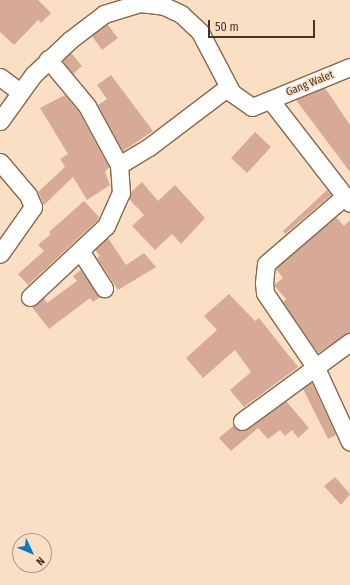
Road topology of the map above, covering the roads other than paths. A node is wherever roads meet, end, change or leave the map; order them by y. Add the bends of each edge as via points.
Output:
1 (48, 59) junction
2 (350, 67) edge
3 (0, 77) edge
4 (228, 87) junction
5 (20, 92) junction
6 (271, 101) junction
7 (0, 120) edge
8 (0, 162) edge
9 (118, 165) junction
10 (347, 199) edge
11 (81, 252) junction
12 (0, 254) edge
13 (104, 288) dead end
14 (30, 297) dead end
15 (350, 342) edge
16 (316, 368) junction
17 (242, 421) dead end
18 (350, 442) edge

1 - 4 street, Gang Walet via 110,12 140,3 164,6 181,14 200,32
1 - 5 street, Gang Walet
1 - 9 street via 87,106
2 - 6 street, Gang Walet
3 - 5 street
4 - 6 street, Gang Walet via 241,102 252,107
4 - 9 street via 149,147
5 - 7 street, Gang Walet
6 - 10 street
8 - 12 street via 28,195 33,207
9 - 11 street via 122,182 118,204 106,226
10 - 16 street via 266,264 265,293
11 - 13 street
11 - 14 street
15 - 16 street
16 - 17 street
16 - 18 street

